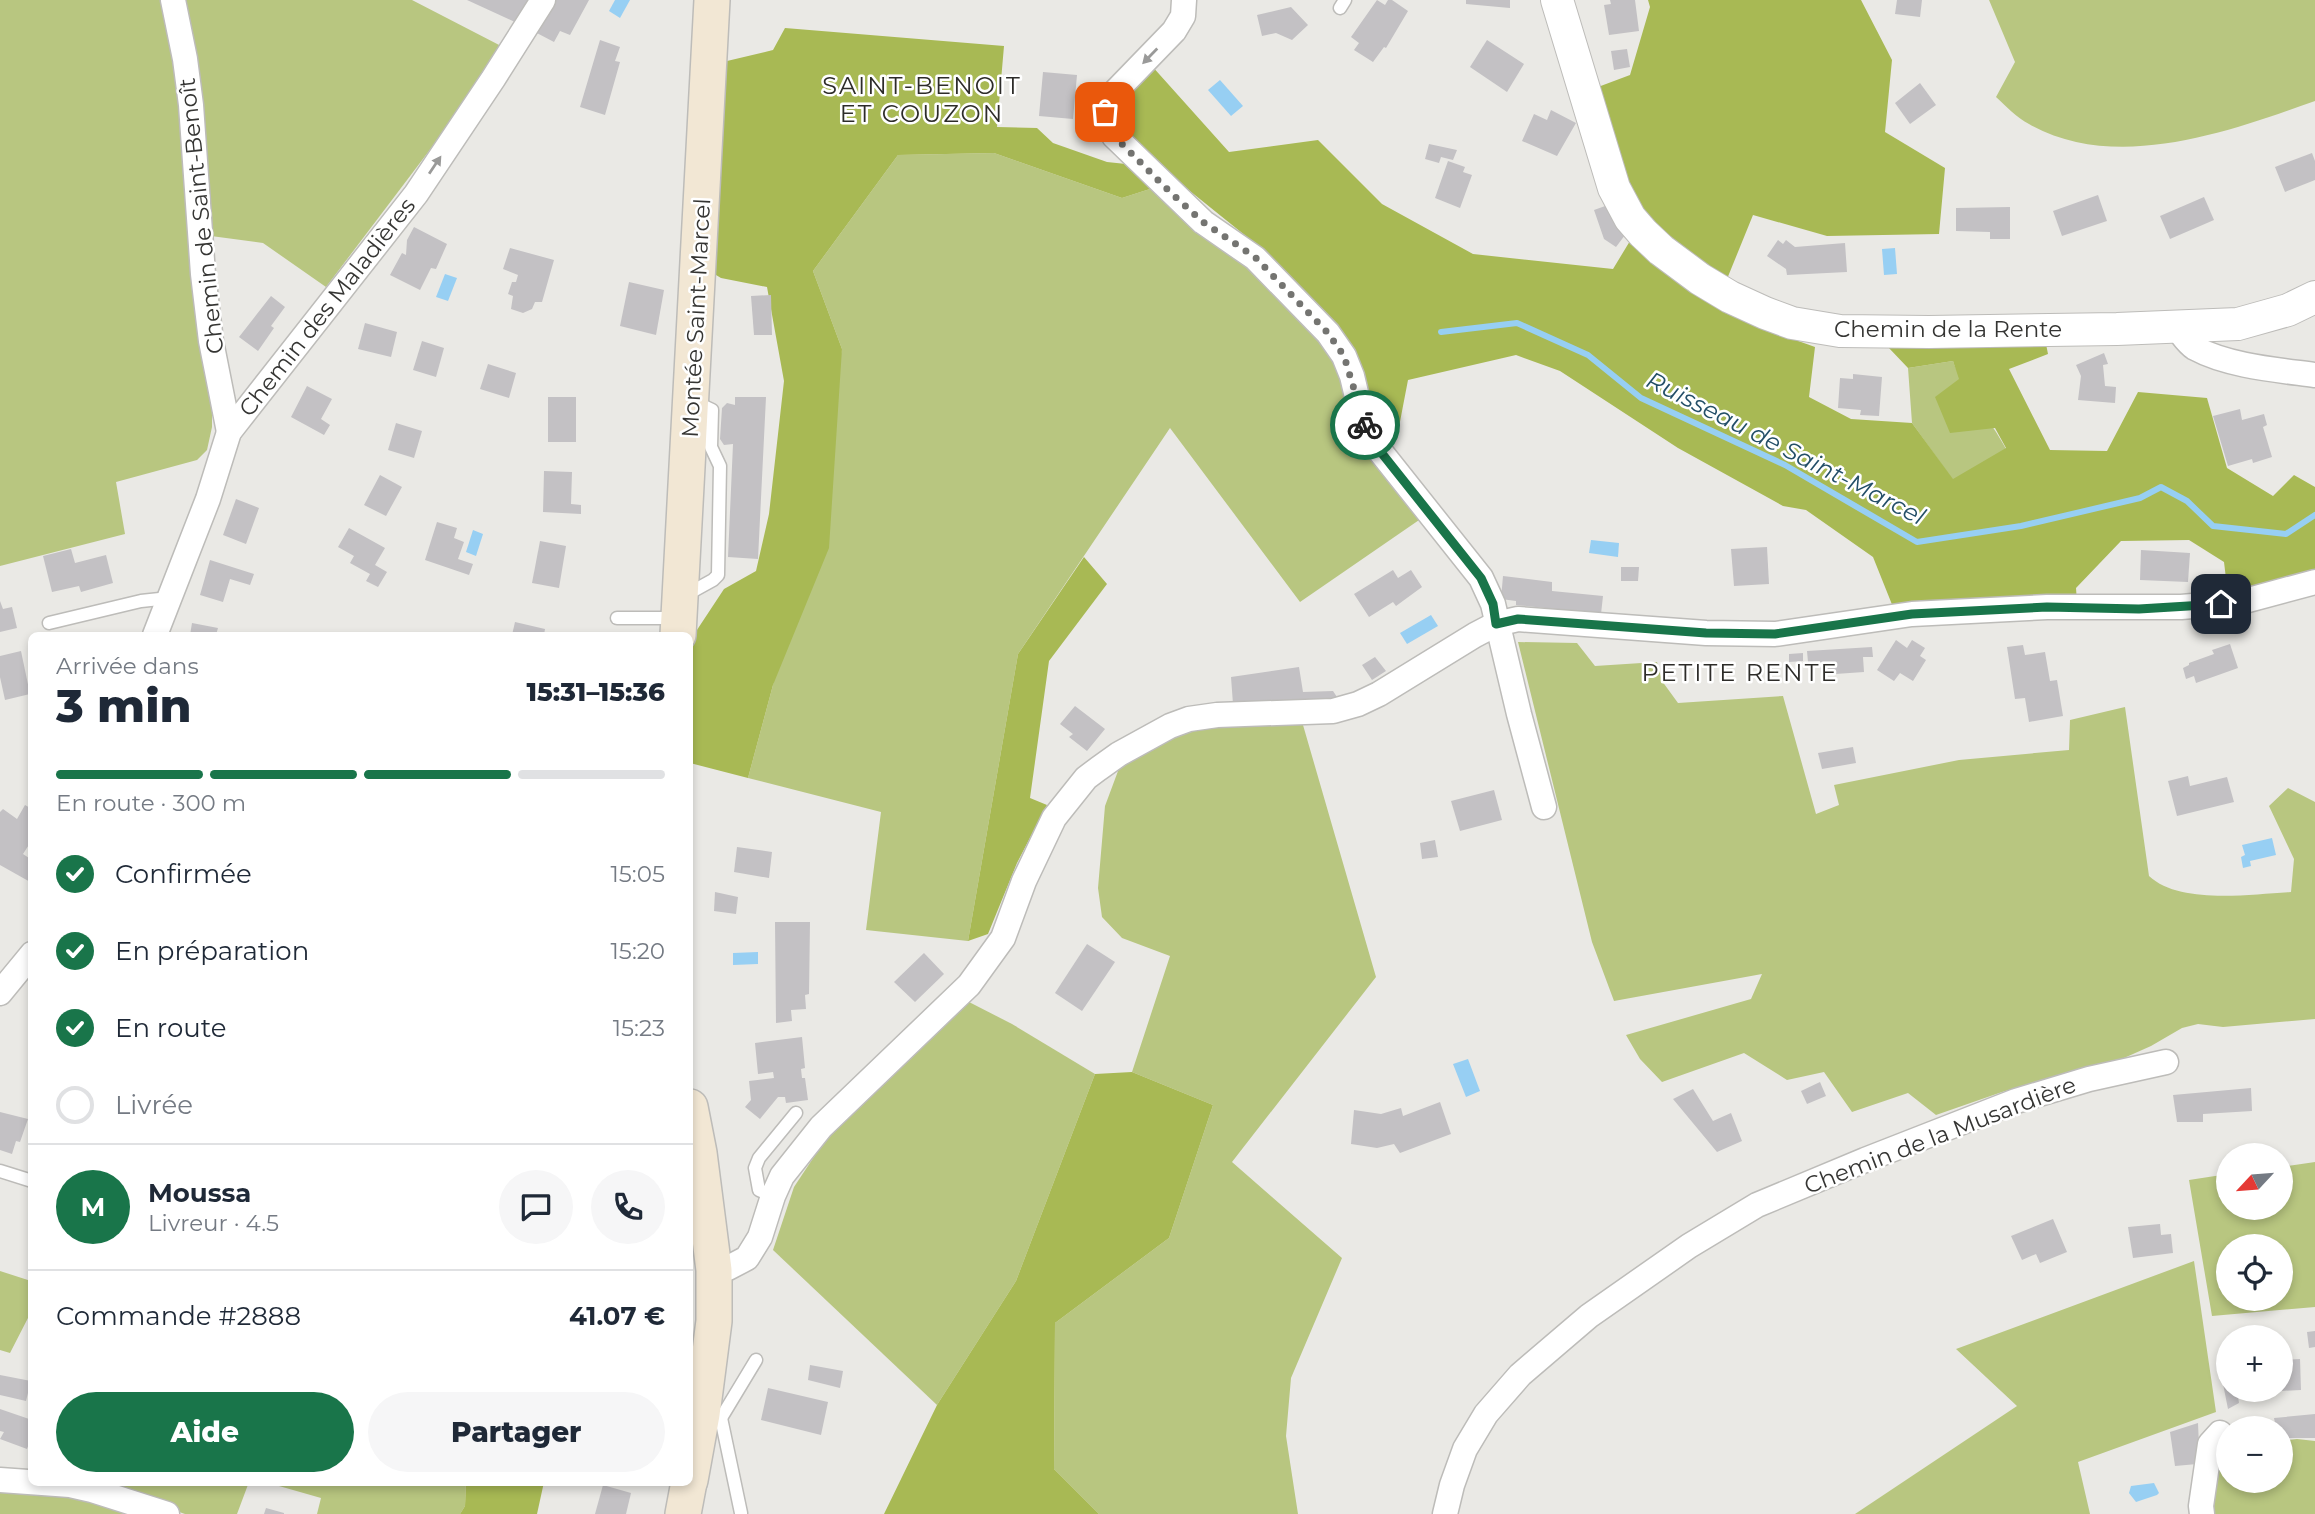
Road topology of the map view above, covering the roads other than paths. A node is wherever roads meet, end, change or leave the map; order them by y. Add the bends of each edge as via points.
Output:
1 (173, 0) edge
2 (542, 0) edge
3 (712, 0) edge
4 (1184, 0) edge
5 (1557, 0) edge
6 (2315, 297) edge
7 (2176, 327) junction
8 (2315, 375) edge
9 (229, 432) junction
10 (2315, 582) edge
11 (169, 598) junction
12 (679, 617) edge
13 (617, 618) dead end
14 (49, 623) dead end
15 (1496, 624) junction
16 (156, 632) edge
17 (1544, 807) dead end
18 (28, 959) edge
19 (0, 993) edge
20 (2166, 1062) dead end
21 (796, 1113) dead end
22 (693, 1122) edge
23 (0, 1171) edge
24 (28, 1180) edge
25 (772, 1196) junction
26 (714, 1270) junction
27 (756, 1360) dead end
28 (711, 1416) junction
29 (2216, 1437) edge
30 (693, 1469) edge
31 (0, 1480) edge
32 (28, 1482) edge
33 (74, 1486) edge
34 (688, 1486) edge
35 (741, 1513) edge
36 (167, 1514) edge
37 (683, 1514) edge
38 (1445, 1514) edge
39 (2202, 1514) edge

1 - 9 street, Chemin de Saint-Benoît via 191,105 211,341
9 -> 2 street, Chemin des Maladières via 416,194
3 - 12 main road, Montée Saint-Marcel
4 -> 15 street via 1183,16 1174,31 1107,103 1107,124 1169,191 1203,222 1255,257 1328,333 1344,356 1363,422 1376,446 1481,578
5 - 7 street, Chemin de la Rente via 1614,188 1630,218 1661,250 1730,297 1792,323 1840,331
6 - 7 street, Chemin de la Rente via 2238,324
7 - 8 street via 2192,346 2215,356
9 - 11 street, Chemin des Maladières
10 - 15 street via 2241,602 1912,614 1775,634 1518,619
11 - 14 lane
11 - 16 street, Chemin des Maladières
12 - 13 lane
15 - 17 street
15 - 25 street via 1358,704 1333,711 1189,719 1119,754 1086,778 1054,818 1003,937 969,985 821,1127
18 - 19 street
20 - 38 street, Chemin de la Musardière via 2016,1101 1757,1205 1689,1246 1589,1316 1520,1376 1486,1414 1465,1449
21 - 25 lane via 755,1168 759,1190
22 - 26 main road
23 - 24 lane
25 - 26 street via 760,1237 747,1258
26 - 28 main road
27 - 28 lane
28 - 30 main road
28 - 35 lane
29 - 39 street via 2210,1444
31 - 32 street
33 - 36 street
34 - 37 main road

